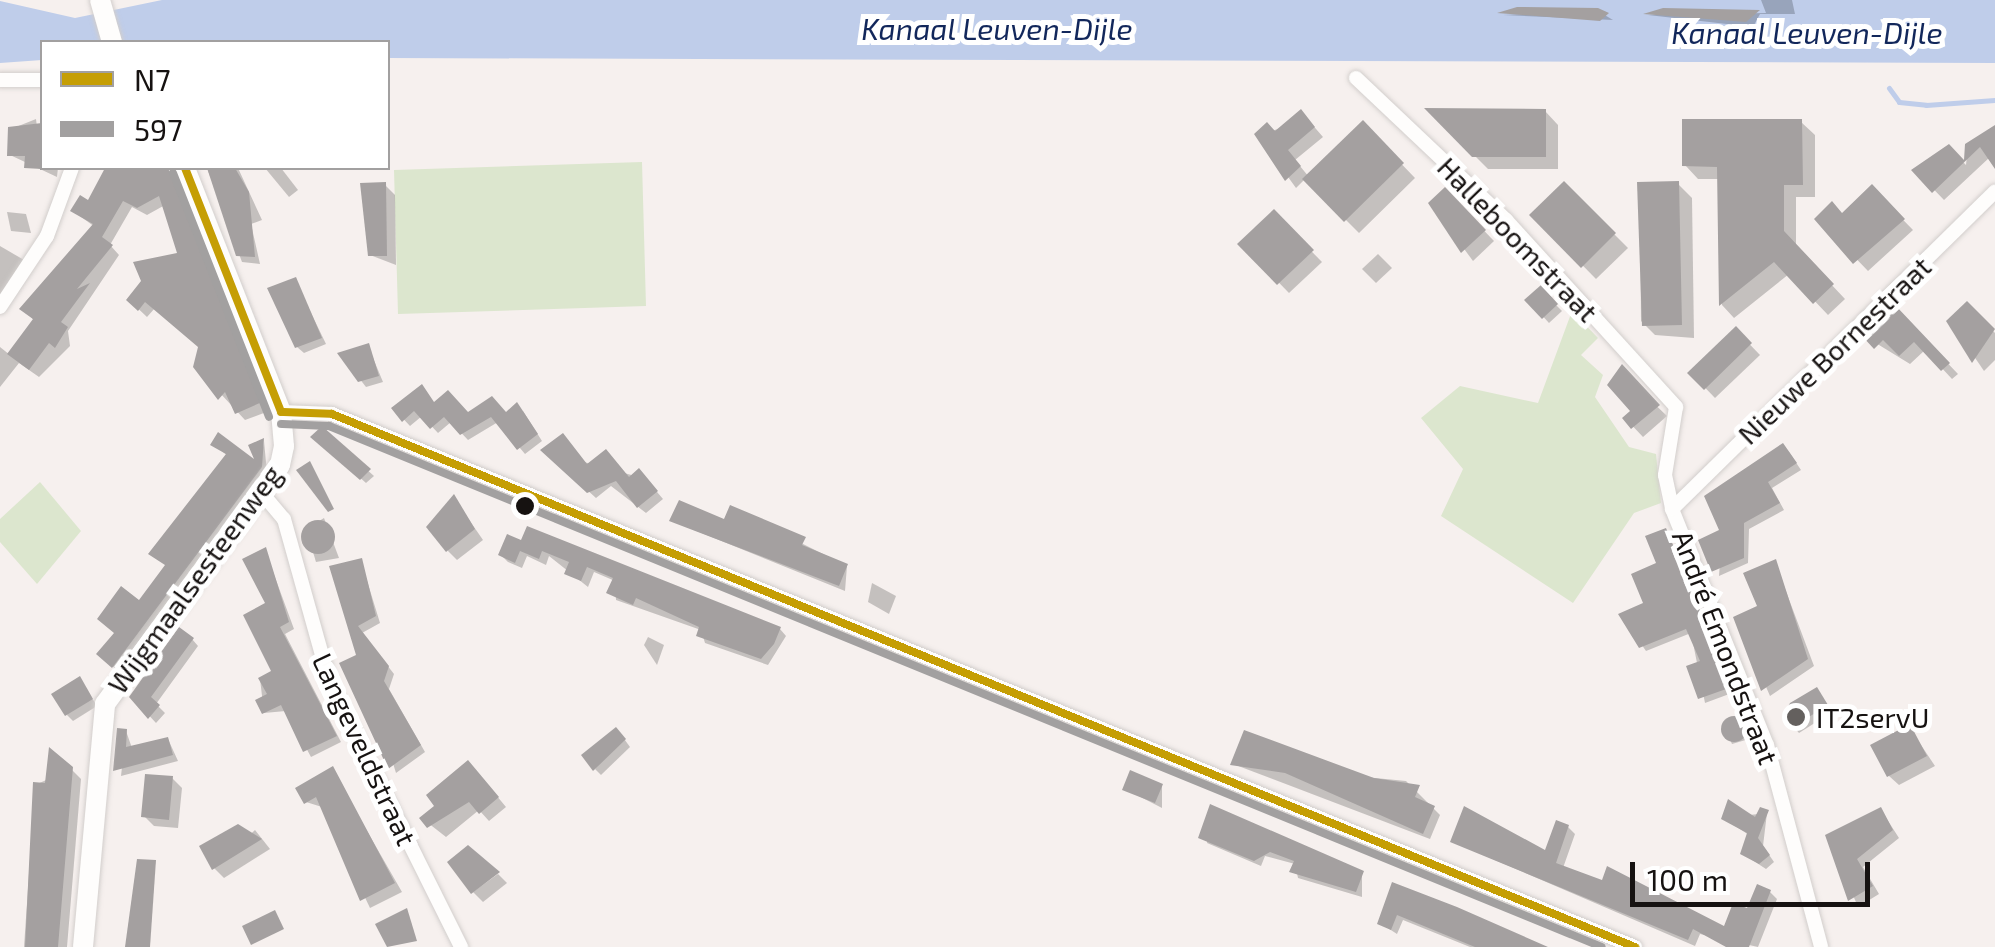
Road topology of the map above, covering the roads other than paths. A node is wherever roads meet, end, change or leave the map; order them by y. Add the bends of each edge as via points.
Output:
1 (100, 1) edge
2 (111, 40) edge
3 (1356, 78) dead end
4 (0, 80) edge
5 (40, 80) edge
6 (71, 170) edge
7 (187, 170) edge
8 (1995, 192) edge
9 (0, 307) edge
10 (1676, 406) joint
11 (281, 412) junction
12 (260, 492) junction
13 (1672, 509) junction
14 (1820, 946) edge
15 (83, 947) edge
16 (460, 947) edge
17 (1635, 947) edge

1 - 2 street
3 - 10 street, Halleboomstraat via 1506,220
4 - 5 street
6 - 9 street via 47,236
7 - 11 street, Wijgmaalsesteenweg
8 - 13 street, Nieuwe Bornestraat
10 - 13 street, André Emondstraat via 1665,475
11 - 12 street, Wijgmaalsesteenweg via 280,464
11 - 17 street via 332,414
12 - 15 street, Wijgmaalsesteenweg via 105,704
12 - 16 street, Langeveldstraat via 284,519 330,684
13 - 14 street, André Emondstraat via 1767,745

